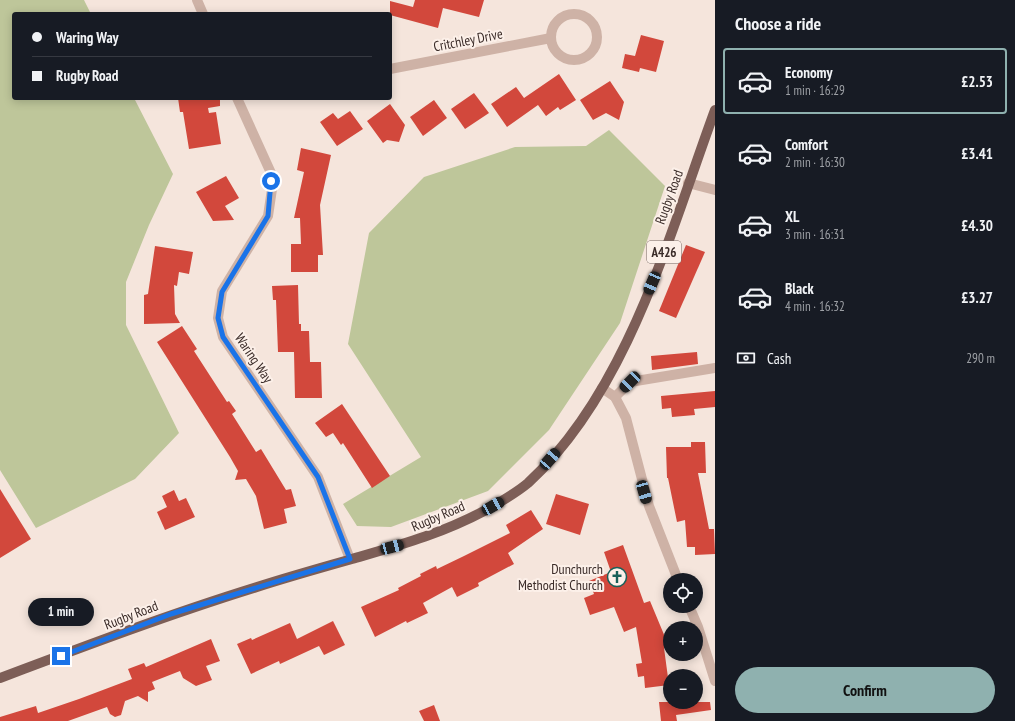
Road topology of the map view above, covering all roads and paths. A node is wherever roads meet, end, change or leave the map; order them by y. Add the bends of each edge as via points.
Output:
1 (197, 0) edge
2 (202, 12) edge
3 (551, 38) junction
4 (392, 69) edge
5 (239, 100) edge
6 (715, 110) edge
7 (688, 183) junction
8 (715, 190) edge
9 (715, 368) edge
10 (602, 388) junction
11 (615, 397) junction
12 (350, 559) junction
13 (675, 573) edge
14 (692, 613) edge
15 (0, 678) edge
16 (715, 681) edge

1 - 2 street
3 - 3 street via 552,31 560,19 573,14 587,18 598,37 590,55 579,60 563,58 552,46
3 - 4 street, Critchley Drive
5 - 12 street, Waring Way via 271,173 272,189 268,216 222,292 218,318 223,337 318,477
6 - 7 main road, Rugby Road / A426
7 - 8 street
7 - 10 main road, Rugby Road / A426 via 658,270 624,349
9 - 11 street via 630,382
10 - 11 street
10 - 12 main road, Rugby Road / A426 via 565,442 526,485 468,519 420,540
11 - 13 street via 626,418 649,506
12 - 15 main road, Rugby Road / A426 via 171,614
14 - 16 street

